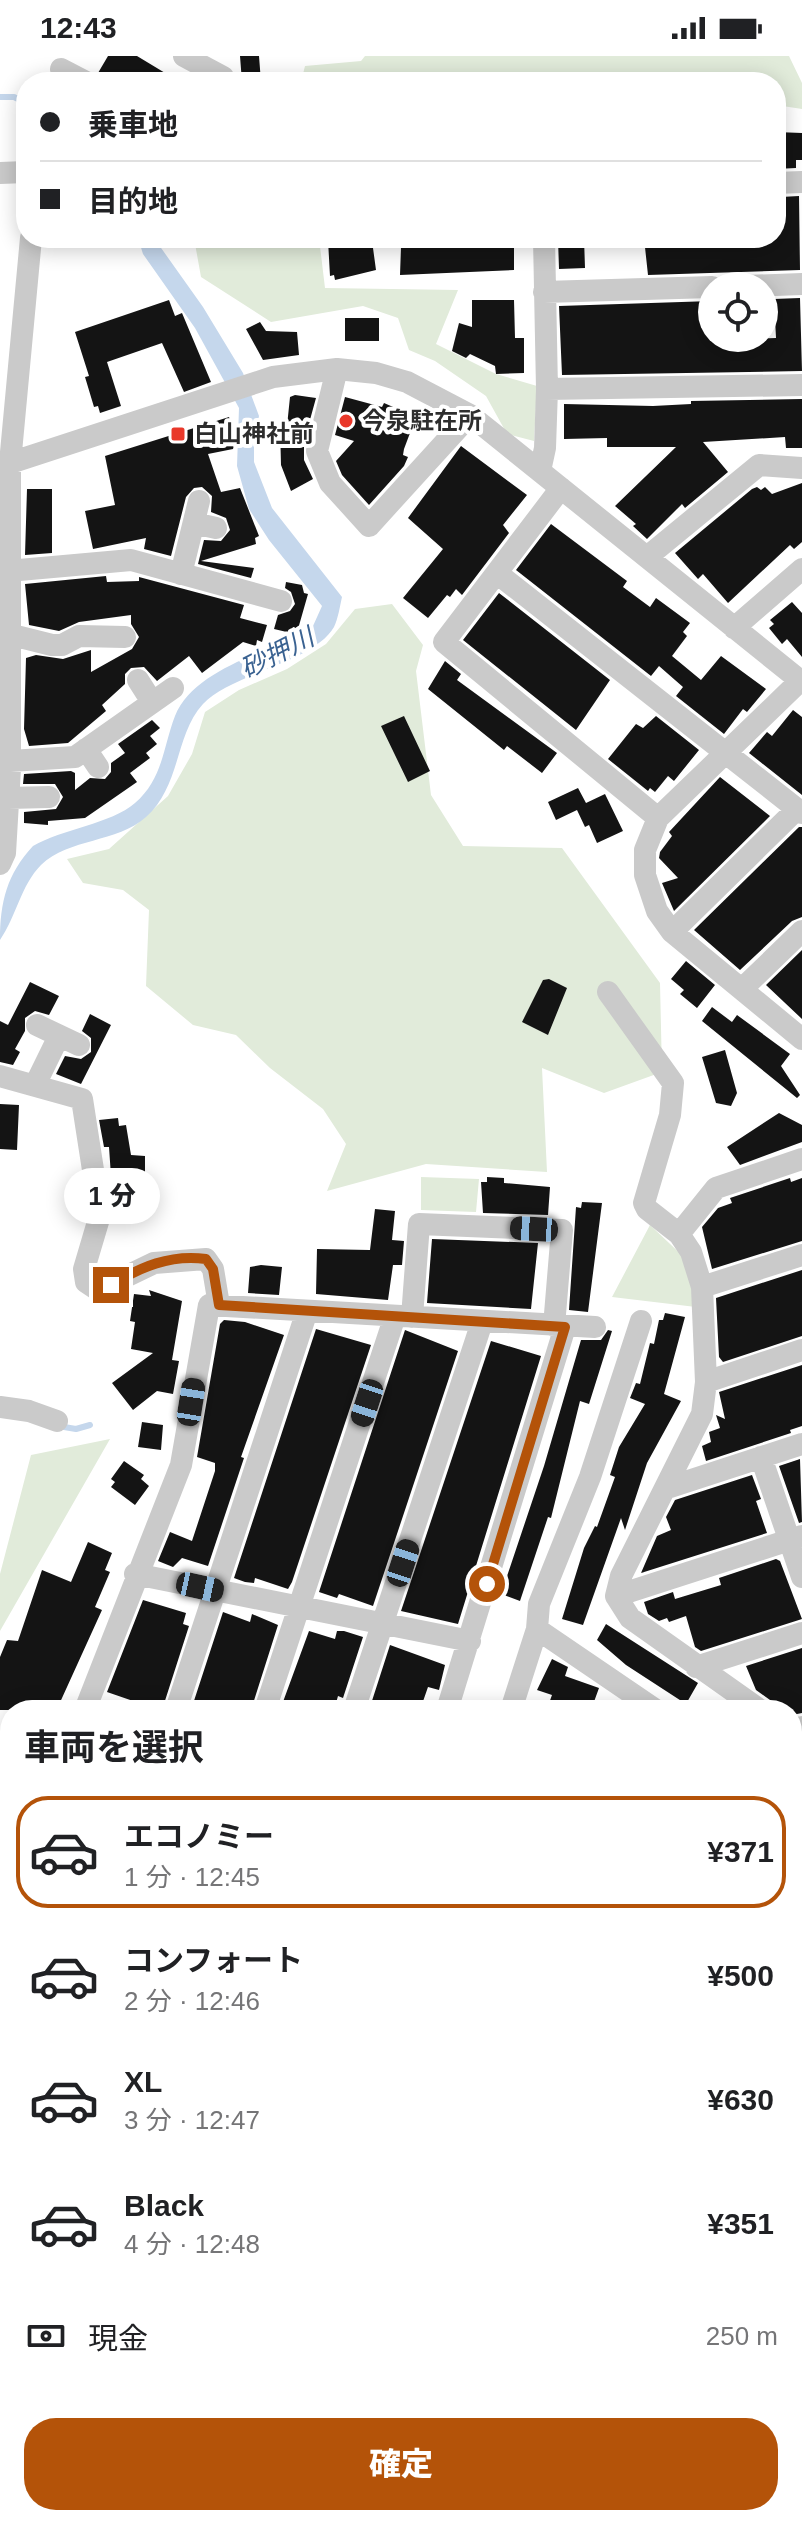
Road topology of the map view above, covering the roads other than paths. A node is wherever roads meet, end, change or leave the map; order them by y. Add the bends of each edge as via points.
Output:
1 (30, 248) edge
2 (544, 248) edge
3 (802, 284) edge
4 (778, 285) edge
5 (698, 287) edge
6 (544, 292) junction
7 (337, 369) junction
8 (802, 385) edge
9 (547, 389) junction
10 (470, 415) junction
11 (10, 463) junction
12 (802, 468) edge
13 (540, 471) junction
14 (561, 488) junction
15 (216, 528) dead end
16 (647, 557) junction
17 (802, 569) edge
18 (8, 571) junction
19 (181, 574) junction
20 (498, 574) junction
21 (266, 604) dead end
22 (734, 628) junction
23 (8, 634) junction
24 (125, 637) dead end
25 (138, 680) dead end
26 (801, 681) edge
27 (173, 688) dead end
28 (152, 702) junction
29 (727, 752) junction
30 (6, 757) edge
31 (49, 797) dead end
32 (8, 798) junction
33 (800, 811) edge
34 (658, 818) junction
35 (0, 864) edge
36 (802, 931) edge
37 (672, 932) junction
38 (742, 989) junction
39 (608, 992) dead end
40 (37, 1025) dead end
41 (802, 1039) edge
42 (0, 1076) edge
43 (35, 1085) junction
44 (802, 1159) edge
45 (679, 1234) junction
46 (802, 1255) edge
47 (702, 1287) junction
48 (219, 1305) junction
49 (307, 1311) junction
50 (404, 1317) junction
51 (641, 1321) dead end
52 (482, 1322) junction
53 (560, 1327) junction
54 (595, 1327) dead end
55 (802, 1350) edge
56 (706, 1382) junction
57 (0, 1407) edge
58 (57, 1421) dead end
59 (802, 1444) edge
60 (761, 1457) junction
61 (667, 1488) junction
62 (796, 1538) edge
63 (135, 1574) junction
64 (802, 1577) edge
65 (215, 1590) junction
66 (616, 1596) junction
67 (299, 1607) junction
68 (383, 1624) junction
69 (537, 1629) junction
70 (802, 1633) edge
71 (470, 1641) junction
72 (696, 1667) junction
73 (621, 1687) junction
74 (89, 1700) edge
75 (179, 1700) edge
76 (268, 1700) edge
77 (357, 1700) edge
78 (453, 1700) edge
79 (514, 1700) edge
80 (616, 1700) edge
81 (641, 1700) edge
82 (745, 1700) edge

1 - 11 street
2 - 6 street
3 - 4 street
5 - 6 street
6 - 9 street
7 - 10 street via 407,382
7 - 10 street via 317,451 330,483 369,526
7 - 11 street via 255,382
8 - 9 street
9 - 13 street
10 - 13 street
11 - 18 street
12 - 16 street via 759,465
13 - 14 street
14 - 16 street
14 - 20 street
15 - 19 street via 196,512
16 - 22 street
17 - 22 street
18 - 19 street via 131,560
18 - 23 street
19 - 21 street
20 - 29 street
20 - 34 street via 444,642
22 - 26 street
23 - 24 street via 52,645 79,636
23 - 30 street
25 - 28 street
26 - 29 street
27 - 28 street
28 - 30 street via 92,758
29 - 33 street
29 - 34 street
30 - 32 street
31 - 32 street
32 - 35 street
33 - 37 street
34 - 37 street via 645,850 645,875 657,911
36 - 38 street
37 - 38 street
38 - 41 street
39 - 45 street via 673,1083 670,1115 644,1203
40 - 43 street via 69,1040
42 - 43 street
43 - 48 street via 82,1099 100,1215 84,1269 86,1282 98,1290 154,1263 206,1259 213,1269
44 - 45 street via 716,1188
45 - 47 street
46 - 47 street
47 - 56 street
48 - 49 street
48 - 63 street via 206,1307 181,1465
49 - 50 street
49 - 65 street
50 - 52 street
50 - 53 street via 419,1224 562,1230
50 - 67 street
51 - 69 street via 590,1477 539,1604
52 - 53 street
52 - 68 street
53 - 54 street
53 - 71 street
55 - 56 street
56 - 61 street via 702,1414
57 - 58 street
59 - 60 street
60 - 61 street
60 - 62 street
61 - 66 street via 621,1576
62 - 64 street
62 - 66 street
63 - 65 street
63 - 74 street
65 - 67 street
65 - 75 street
66 - 72 street via 630,1618
67 - 68 street
67 - 76 street
68 - 71 street
68 - 77 street
69 - 73 street
69 - 79 street
70 - 72 street
71 - 78 street
72 - 82 street
73 - 80 street
73 - 81 street

